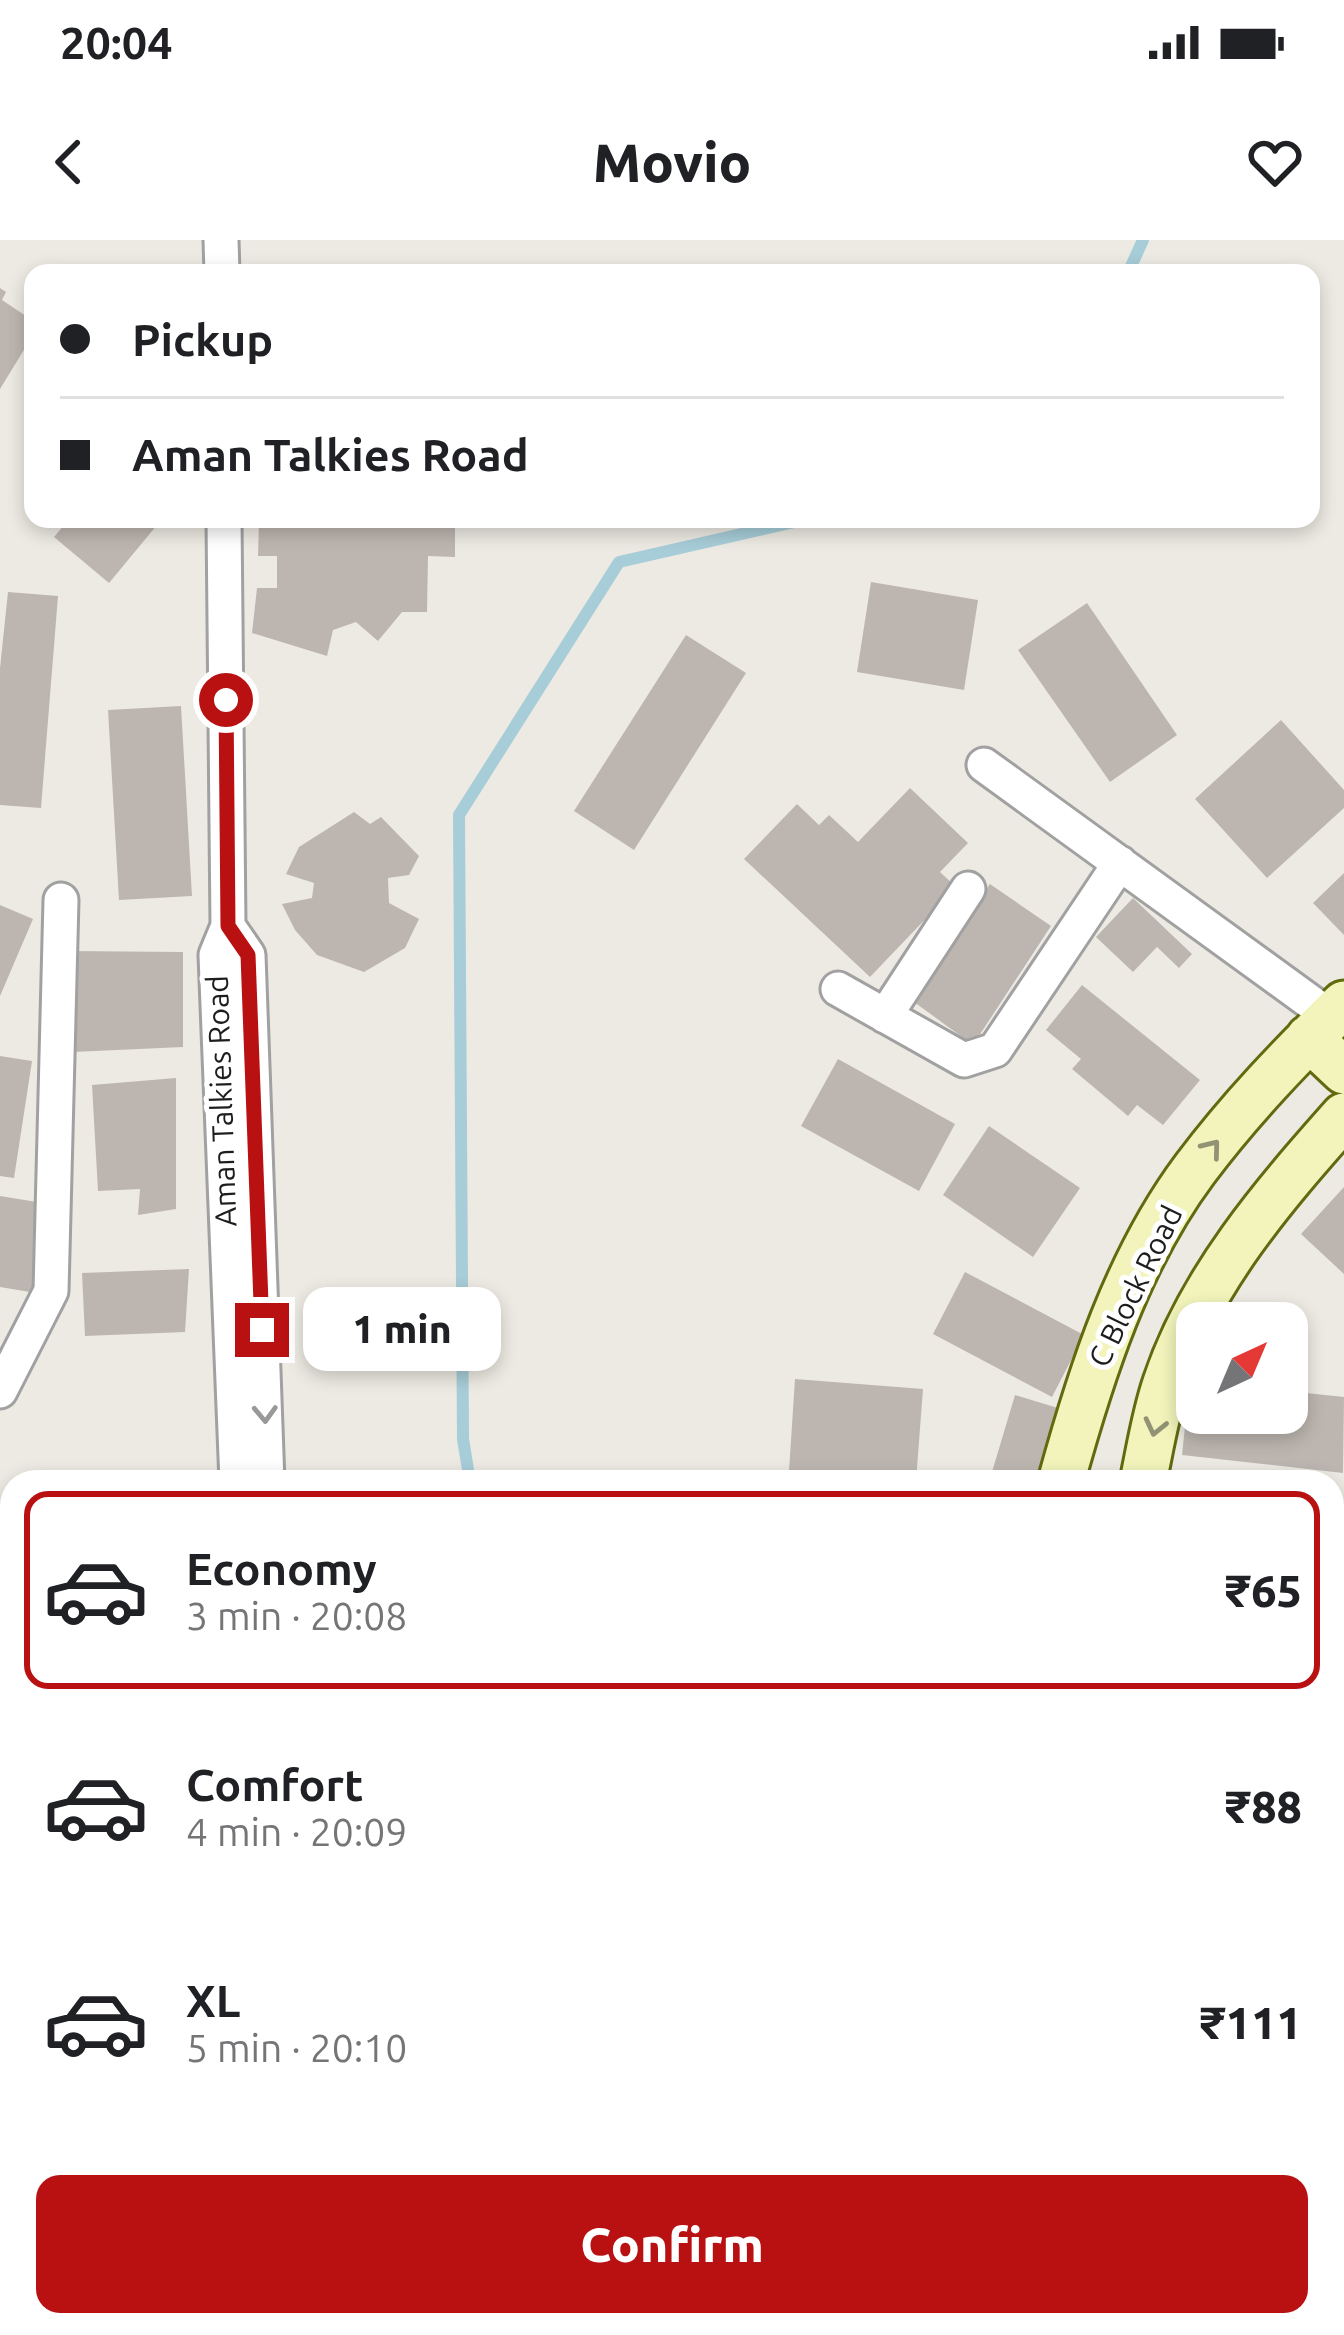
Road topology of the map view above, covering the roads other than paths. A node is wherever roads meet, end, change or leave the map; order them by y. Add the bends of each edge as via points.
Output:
1 (224, 528) edge
2 (985, 765) dead end
3 (1120, 863) junction
4 (968, 889) dead end
5 (61, 900) dead end
6 (838, 989) dead end
7 (885, 1016) junction
8 (1328, 1020) edge
9 (1344, 1071) edge
10 (1344, 1116) edge
11 (1102, 1349) junction
12 (1171, 1370) junction
13 (0, 1391) edge
14 (252, 1470) edge
15 (1065, 1470) edge
16 (1145, 1470) edge

1 - 14 street, Aman Talkies Road via 228,926 248,955
2 - 3 street
3 - 7 street via 995,1050 964,1060
3 - 8 street
4 - 7 street
5 - 13 street via 51,1291
6 - 7 street
8 - 9 street
11 -> 8 street, C Block Road via 1193,1172
10 - 12 street via 1256,1216
11 - 12 street
11 - 15 street, C Block Road
12 -> 16 street

